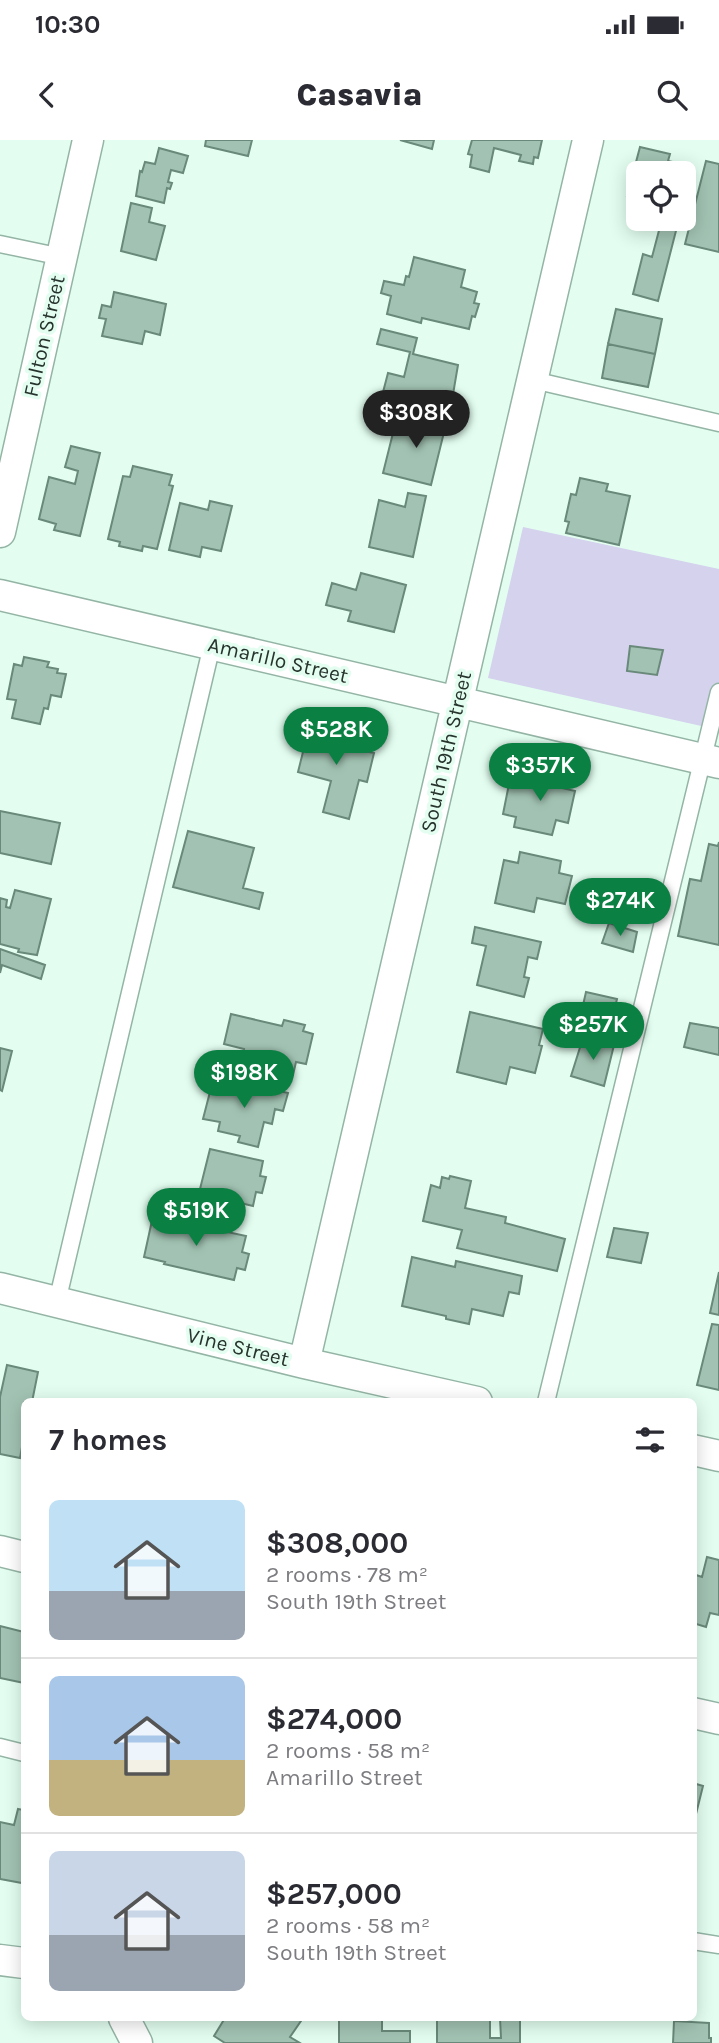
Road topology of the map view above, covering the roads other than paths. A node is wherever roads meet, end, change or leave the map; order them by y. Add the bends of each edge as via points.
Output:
1 (88, 140) edge
2 (588, 140) edge
3 (0, 244) edge
4 (62, 257) junction
5 (533, 380) junction
6 (719, 424) edge
7 (0, 532) edge
8 (0, 595) edge
9 (212, 645) junction
10 (719, 692) edge
11 (458, 702) junction
12 (711, 761) edge
13 (0, 1288) edge
14 (57, 1302) junction
15 (304, 1363) junction
16 (459, 1398) edge
17 (547, 1398) edge
18 (697, 1451) edge
19 (719, 1456) edge
20 (0, 1551) edge
21 (21, 1556) edge
22 (697, 1714) edge
23 (719, 1719) edge
24 (0, 1748) edge
25 (21, 1752) edge
26 (697, 1942) edge
27 (719, 1945) edge
28 (0, 1960) edge
29 (21, 1963) edge
30 (126, 2021) edge
31 (137, 2043) edge

1 - 4 street, Fulton Street
2 - 5 street, South 19th Street
3 - 4 lane
4 - 7 street, Fulton Street
5 - 6 lane
5 - 11 street, South 19th Street
8 - 9 street, Amarillo Street
9 - 11 street, Amarillo Street
9 - 14 lane
10 - 12 lane
11 - 12 street, Amarillo Street
11 - 15 street, South 19th Street
12 - 17 lane
13 - 14 street, Vine Street
14 - 15 street, Vine Street
15 - 16 street, Vine Street
18 - 19 street
20 - 21 street
22 - 23 street
24 - 25 lane
26 - 27 lane
28 - 29 street
30 - 31 street

